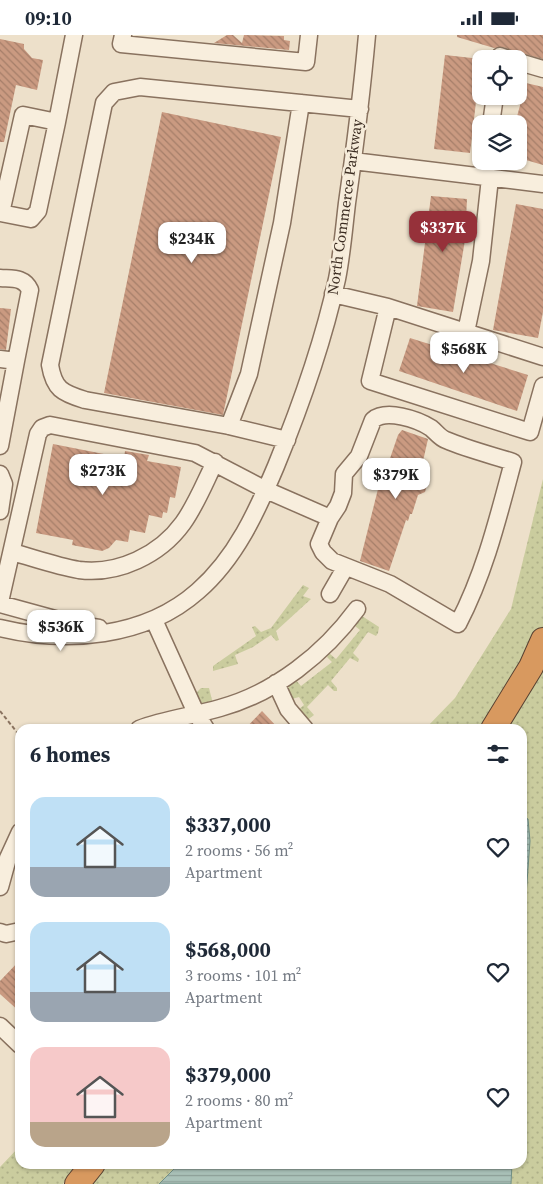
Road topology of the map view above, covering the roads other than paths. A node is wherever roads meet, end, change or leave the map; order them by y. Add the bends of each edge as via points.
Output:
1 (74, 35) edge
2 (123, 35) edge
3 (309, 35) edge
4 (367, 35) edge
5 (527, 64) edge
6 (543, 69) edge
7 (301, 103) junction
8 (360, 109) junction
9 (57, 122) junction
10 (353, 161) junction
11 (487, 172) edge
12 (543, 184) edge
13 (1, 213) edge
14 (0, 278) edge
15 (333, 294) junction
16 (388, 307) junction
17 (466, 332) junction
18 (543, 357) edge
19 (8, 360) edge
20 (543, 386) edge
21 (230, 426) junction
22 (287, 440) junction
23 (0, 446) edge
24 (215, 462) junction
25 (0, 473) edge
26 (266, 490) junction
27 (0, 511) edge
28 (330, 518) junction
29 (12, 552) junction
30 (344, 568) junction
31 (330, 594) dead end
32 (0, 603) edge
33 (357, 609) dead end
34 (154, 620) junction
35 (0, 628) edge
36 (124, 629) junction
37 (543, 640) edge
38 (276, 683) junction
39 (196, 713) junction
40 (157, 724) edge
41 (203, 724) edge
42 (301, 724) edge
43 (496, 724) edge
44 (14, 860) edge
45 (0, 887) edge
46 (15, 932) edge
47 (0, 933) edge
48 (0, 1026) edge
49 (15, 1040) edge
50 (89, 1169) edge
51 (77, 1184) edge

1 - 9 street
2 - 3 street via 121,44 306,62
4 - 8 street, North Commerce Parkway
5 - 6 street
7 - 8 street
7 - 21 street via 282,223 249,373
7 - 21 street via 140,87 114,92 104,103 50,365 52,377 57,387 85,400
8 - 10 street, North Commerce Parkway
9 - 13 street via 38,211 31,219
9 - 13 street via 23,115
10 - 11 street
10 - 15 street, North Commerce Parkway
11 - 12 street
11 - 17 street via 481,261
14 - 19 street via 20,279 27,283 30,291
15 - 16 street
15 - 22 street, North Commerce Parkway via 310,376
16 - 17 street
16 - 20 street via 370,381 530,432
17 - 18 street
19 - 23 street
21 - 22 street
22 - 26 street, North Commerce Parkway
24 - 26 street
24 - 29 street via 183,523 166,542 126,565 81,570
24 - 29 street via 195,453 50,425 42,428
25 - 27 street via 4,484
26 - 28 street
26 - 34 street, North Commerce Parkway via 243,536 215,575 198,592
28 - 30 street via 319,544 332,561
28 - 30 street via 343,493 344,474 355,463 373,420 378,416 387,414 417,422 445,440 513,462 490,549 458,624 390,584
29 - 32 street
30 - 31 street
32 - 36 street, North Commerce Parkway via 73,624
33 - 38 street via 321,649
34 - 36 street, North Commerce Parkway
34 - 39 street
35 - 36 street, North Commerce Parkway via 74,636
37 - 43 highway via 531,667
38 - 39 street via 241,701
38 - 42 street via 288,709
39 - 40 street
39 - 41 street
44 - 45 street
46 - 47 street
48 - 49 street
50 - 51 highway

